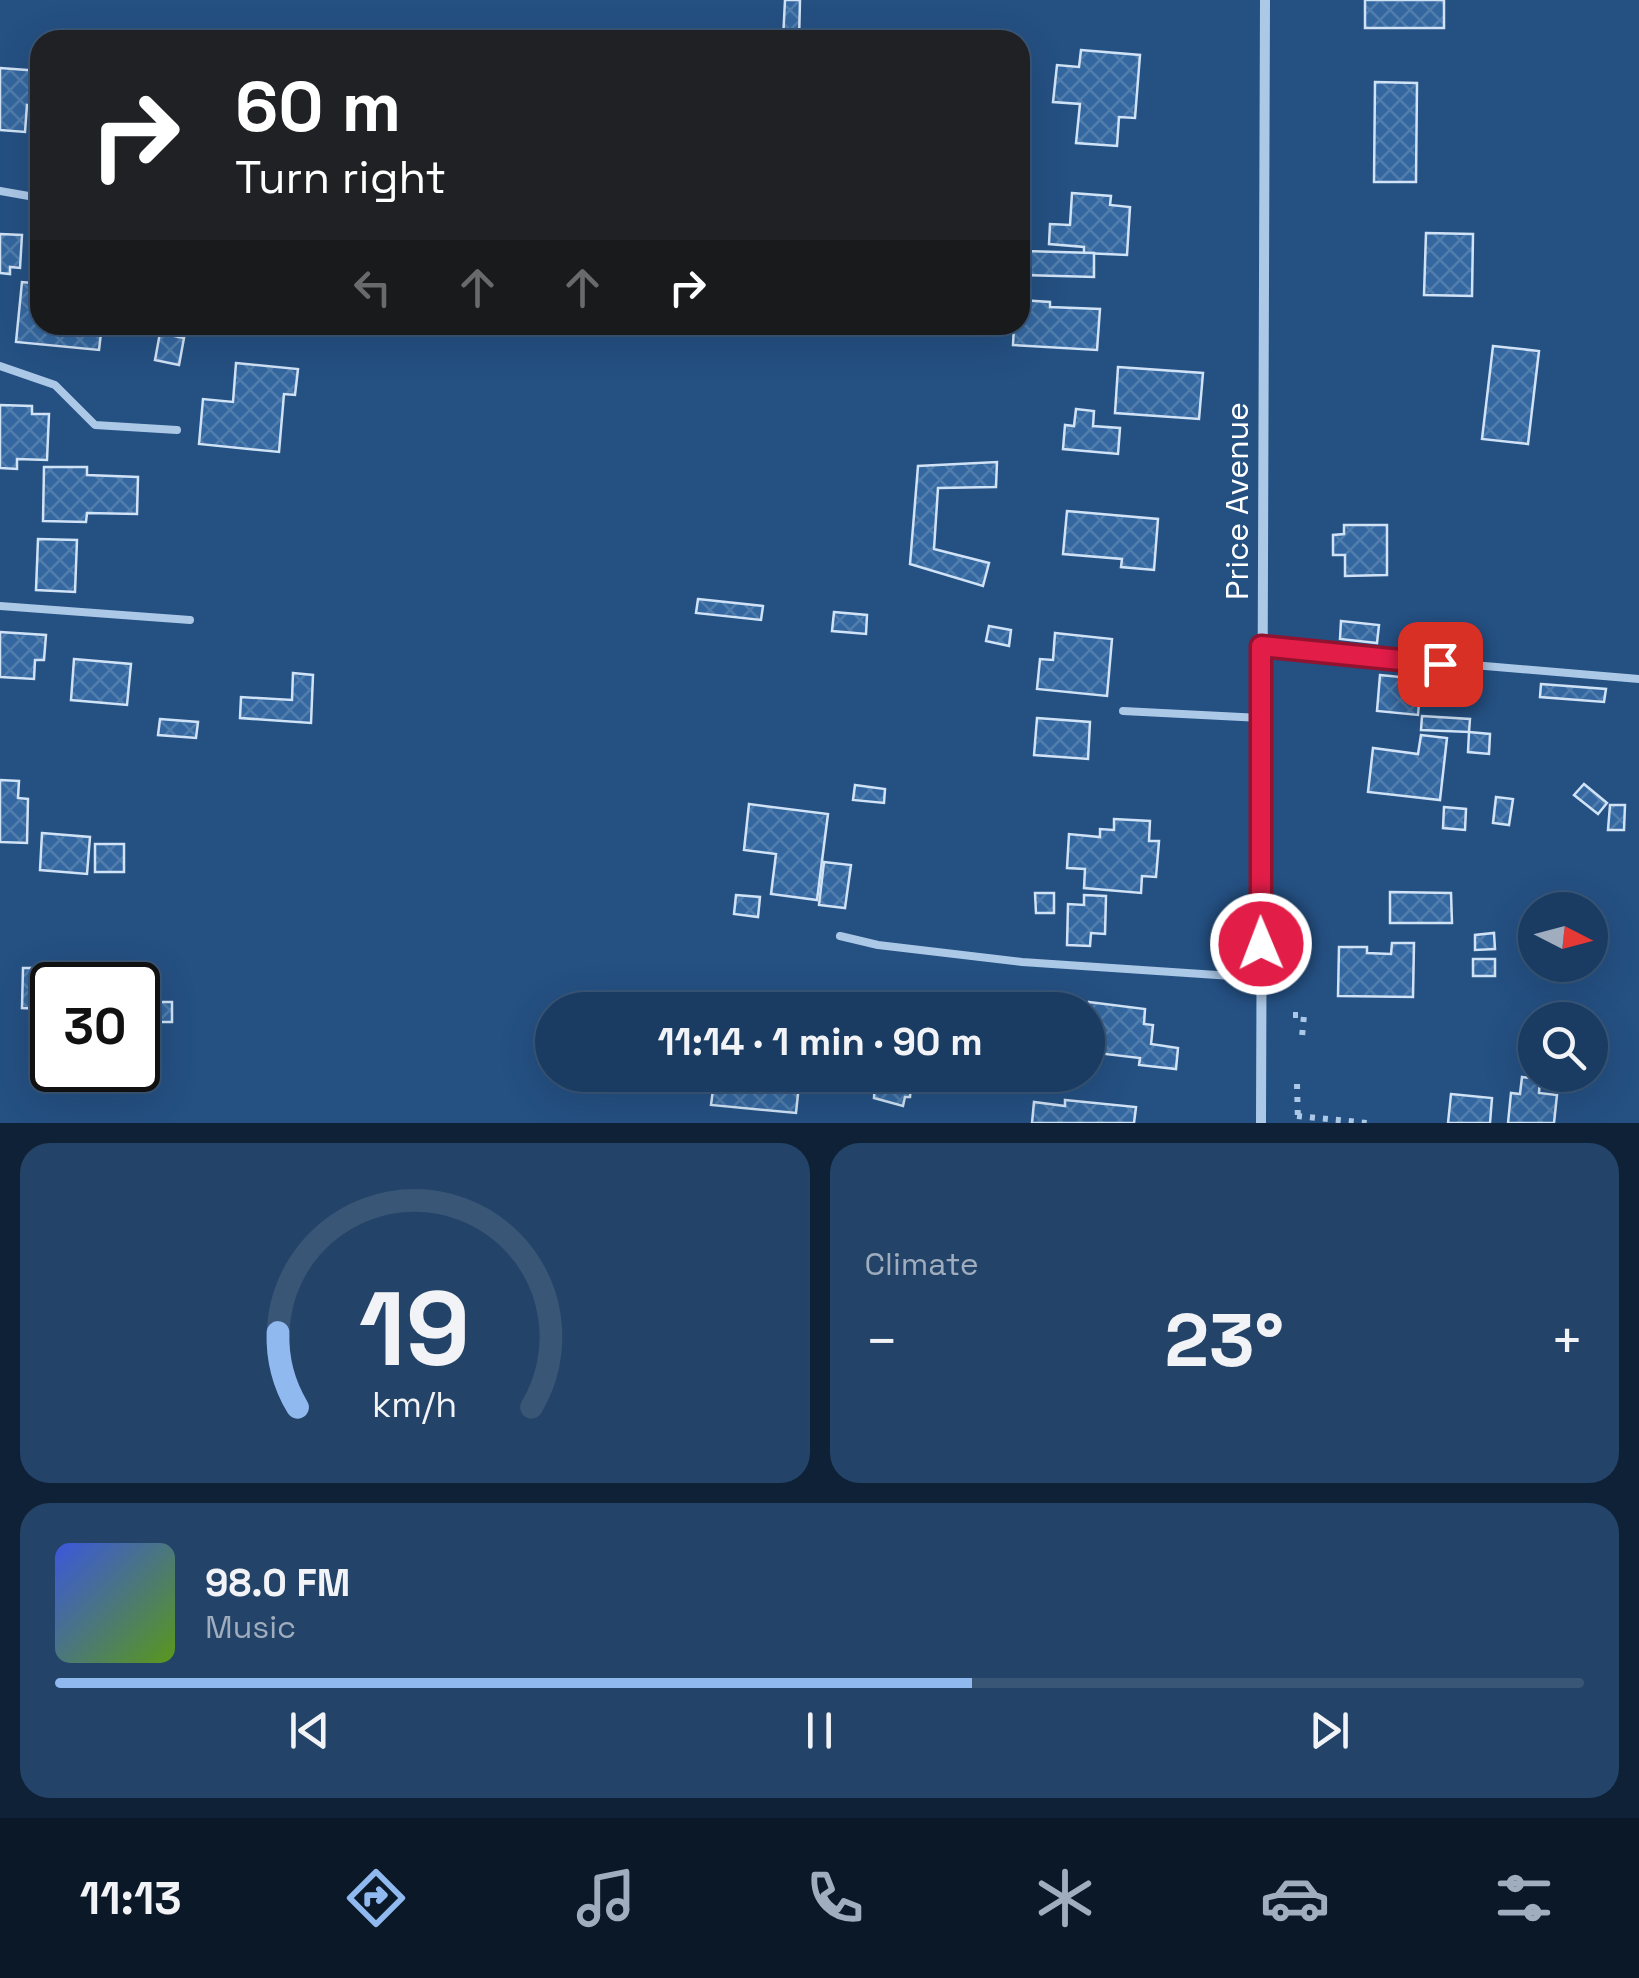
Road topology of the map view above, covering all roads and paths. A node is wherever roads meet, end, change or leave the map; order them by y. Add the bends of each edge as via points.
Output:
1 (1265, 0) edge
2 (0, 192) edge
3 (30, 196) edge
4 (0, 366) edge
5 (177, 430) dead end
6 (0, 606) edge
7 (190, 620) dead end
8 (1261, 646) junction
9 (1639, 679) edge
10 (1124, 712) dead end
11 (1261, 718) junction
12 (840, 936) dead end
13 (1262, 978) junction
14 (1293, 1015) dead end
15 (1302, 1037) dead end
16 (1297, 1084) dead end
17 (1298, 1119) edge
18 (1261, 1123) edge
19 (1368, 1123) edge

1 - 8 street, Price Avenue
2 - 3 lane
4 - 5 lane via 55,385 95,425
6 - 7 lane
8 - 9 lane
8 - 11 street, Price Avenue
10 - 11 lane
11 - 13 street, Price Avenue
12 - 13 lane via 1022,962
13 - 18 street, Price Avenue
14 - 15 path via 1304,1014
16 - 17 path
17 - 19 path

